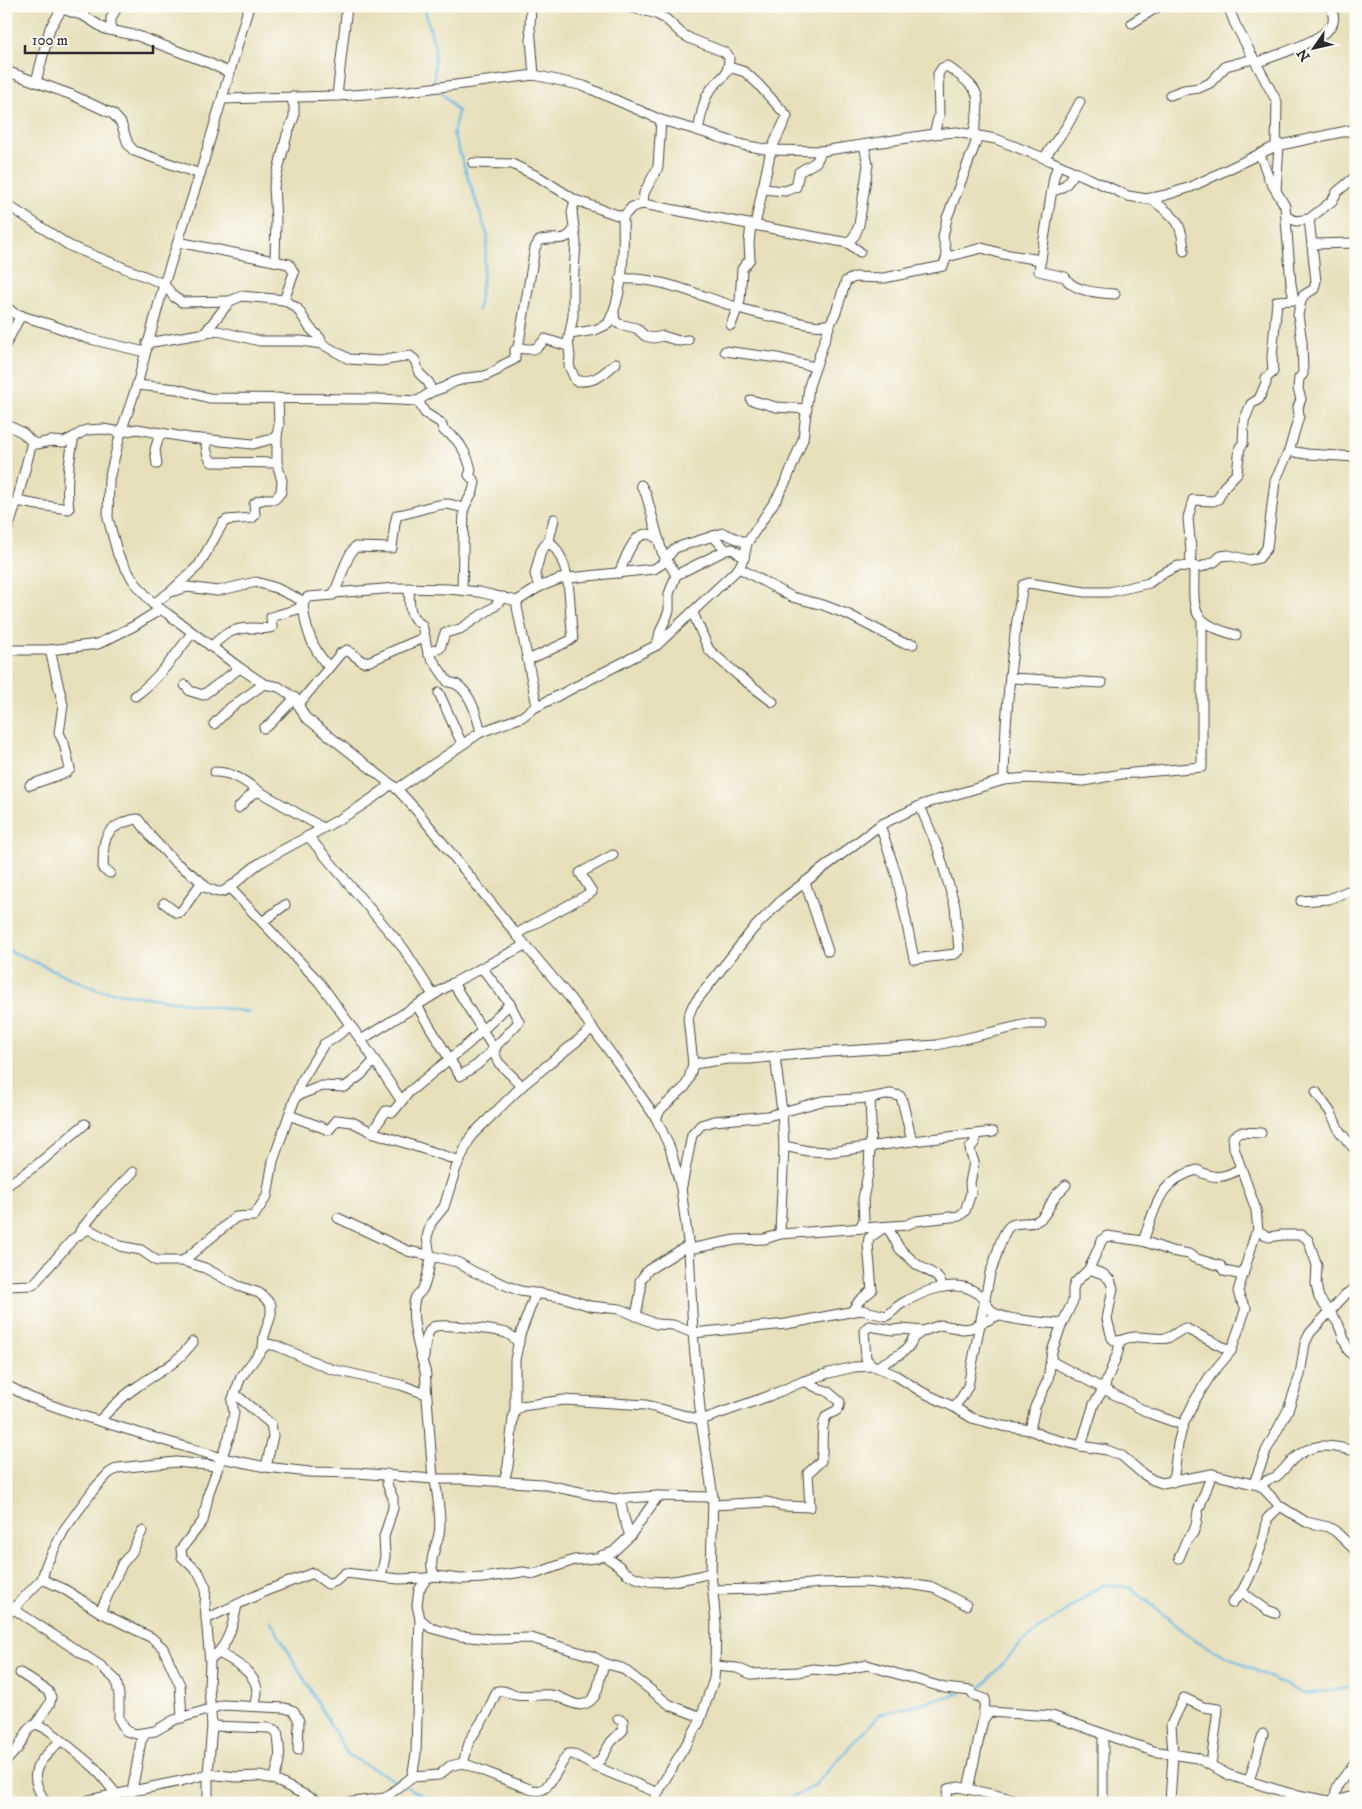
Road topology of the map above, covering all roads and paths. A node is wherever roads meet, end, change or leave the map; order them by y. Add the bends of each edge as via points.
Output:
1 (118, 6) edge
2 (249, 6) edge
3 (347, 6) edge
4 (531, 6) edge
5 (624, 6) edge
6 (1159, 6) edge
7 (1228, 6) edge
8 (1331, 6) edge
9 (58, 8) edge
10 (1132, 23) dead end
11 (111, 30) junction
12 (1255, 61) junction
13 (729, 67) junction
14 (6, 71) edge
15 (230, 73) junction
16 (534, 75) junction
17 (36, 82) junction
18 (1170, 95) dead end
19 (338, 96) junction
20 (291, 97) junction
21 (222, 99) junction
22 (1080, 102) dead end
23 (661, 120) junction
24 (1356, 129) edge
25 (698, 130) junction
26 (934, 134) junction
27 (975, 136) junction
28 (864, 145) junction
29 (1278, 146) junction
30 (771, 150) junction
31 (822, 151) junction
32 (1260, 154) junction
33 (1044, 158) junction
34 (473, 163) dead end
35 (1058, 165) junction
36 (1075, 172) junction
37 (200, 174) junction
38 (1356, 175) edge
39 (762, 189) junction
40 (1052, 191) junction
41 (1276, 192) junction
42 (1150, 198) junction
43 (575, 200) junction
44 (6, 204) edge
45 (643, 204) junction
46 (623, 217) junction
47 (1287, 217) junction
48 (1309, 219) junction
49 (753, 225) junction
50 (574, 229) junction
51 (178, 242) junction
52 (1356, 242) edge
53 (848, 243) junction
54 (1312, 244) junction
55 (1184, 251) dead end
56 (860, 252) dead end
57 (947, 258) junction
58 (275, 260) junction
59 (1041, 260) junction
60 (620, 279) junction
61 (164, 284) junction
62 (1115, 294) dead end
63 (284, 300) junction
64 (230, 301) junction
65 (6, 306) edge
66 (737, 308) junction
67 (614, 313) junction
68 (20, 315) junction
69 (830, 324) junction
70 (731, 325) dead end
71 (204, 334) junction
72 (569, 338) junction
73 (688, 340) dead end
74 (6, 344) edge
75 (322, 344) junction
76 (146, 348) junction
77 (518, 348) junction
78 (725, 351) dead end
79 (616, 363) dead end
80 (815, 367) junction
81 (137, 385) junction
82 (431, 392) junction
83 (278, 398) junction
84 (751, 400) dead end
85 (418, 401) junction
86 (807, 409) junction
87 (6, 424) edge
88 (121, 432) junction
89 (160, 433) junction
90 (277, 435) junction
91 (74, 437) junction
92 (206, 439) junction
93 (32, 442) junction
94 (1289, 451) junction
95 (1356, 457) edge
96 (277, 462) junction
97 (157, 464) dead end
98 (641, 484) dead end
99 (17, 501) junction
100 (464, 508) junction
101 (554, 519) dead end
102 (6, 534) edge
103 (713, 536) junction
104 (659, 540) junction
105 (747, 543) junction
106 (544, 546) junction
107 (726, 550) junction
108 (665, 555) junction
109 (744, 558) junction
110 (1192, 567) junction
111 (739, 568) junction
112 (619, 572) junction
113 (676, 575) junction
114 (567, 578) junction
115 (539, 587) junction
116 (409, 588) junction
117 (462, 590) junction
118 (170, 592) junction
119 (334, 593) junction
120 (502, 598) junction
121 (303, 601) junction
122 (517, 601) junction
123 (153, 604) junction
124 (162, 609) junction
125 (693, 613) junction
126 (1202, 620) junction
127 (192, 633) junction
128 (1236, 635) dead end
129 (424, 637) junction
130 (913, 644) dead end
131 (657, 645) junction
132 (212, 647) junction
133 (6, 650) edge
134 (50, 650) junction
135 (428, 654) junction
136 (528, 660) junction
137 (329, 667) junction
138 (240, 668) junction
139 (1011, 678) junction
140 (1102, 683) dead end
141 (264, 684) junction
142 (185, 685) dead end
143 (439, 693) dead end
144 (135, 696) dead end
145 (297, 702) junction
146 (773, 702) dead end
147 (537, 706) junction
148 (214, 724) dead end
149 (264, 728) dead end
150 (482, 732) junction
151 (462, 744) junction
152 (215, 772) dead end
153 (1004, 780) junction
154 (30, 785) dead end
155 (394, 786) junction
156 (260, 792) junction
157 (920, 806) junction
158 (238, 808) dead end
159 (880, 825) junction
160 (323, 828) junction
161 (308, 836) junction
162 (613, 855) dead end
163 (110, 873) dead end
164 (805, 882) junction
165 (205, 886) junction
166 (229, 887) junction
167 (1356, 890) edge
168 (1301, 901) dead end
169 (164, 903) dead end
170 (285, 905) dead end
171 (262, 922) junction
172 (516, 934) junction
173 (525, 946) junction
174 (828, 951) dead end
175 (482, 968) junction
176 (453, 983) junction
177 (433, 995) junction
178 (510, 1004) junction
179 (417, 1006) junction
180 (1041, 1024) dead end
181 (350, 1025) junction
182 (593, 1028) junction
183 (482, 1030) junction
184 (361, 1040) junction
185 (494, 1049) junction
186 (775, 1056) junction
187 (450, 1059) junction
188 (375, 1060) junction
189 (693, 1064) junction
190 (522, 1086) junction
191 (1316, 1092) dead end
192 (296, 1096) junction
193 (870, 1098) junction
194 (401, 1100) junction
195 (782, 1112) junction
196 (289, 1115) junction
197 (656, 1118) junction
198 (85, 1124) dead end
199 (372, 1132) junction
200 (992, 1132) dead end
201 (1261, 1133) dead end
202 (975, 1135) junction
203 (912, 1141) junction
204 (784, 1146) junction
205 (870, 1147) junction
206 (1356, 1151) edge
207 (460, 1161) junction
208 (1241, 1168) junction
209 (133, 1172) dead end
210 (1066, 1185) dead end
211 (6, 1186) edge
212 (681, 1188) junction
213 (338, 1218) dead end
214 (860, 1227) junction
215 (885, 1227) junction
216 (1258, 1231) junction
217 (780, 1234) junction
218 (73, 1239) junction
219 (1143, 1241) junction
220 (689, 1247) junction
221 (431, 1256) junction
222 (183, 1261) junction
223 (1090, 1269) junction
224 (1243, 1275) junction
225 (6, 1286) edge
226 (942, 1287) junction
227 (1356, 1288) edge
228 (539, 1293) junction
229 (986, 1301) junction
230 (852, 1311) junction
231 (1329, 1311) junction
232 (999, 1315) junction
233 (636, 1316) junction
234 (883, 1316) junction
235 (1321, 1320) junction
236 (982, 1323) junction
237 (1338, 1323) junction
238 (1062, 1324) junction
239 (902, 1329) junction
240 (923, 1331) junction
241 (693, 1333) junction
242 (1120, 1341) junction
243 (193, 1342) dead end
244 (518, 1343) junction
245 (263, 1348) junction
246 (1231, 1351) junction
247 (1356, 1360) edge
248 (1051, 1361) junction
249 (875, 1367) junction
250 (426, 1375) junction
251 (804, 1381) junction
252 (6, 1385) edge
253 (1103, 1390) junction
254 (235, 1394) junction
255 (426, 1394) junction
256 (954, 1407) junction
257 (515, 1410) junction
258 (100, 1420) junction
259 (701, 1420) junction
260 (1183, 1425) junction
261 (1030, 1430) junction
262 (1081, 1446) junction
263 (1356, 1451) edge
264 (222, 1458) junction
265 (217, 1466) junction
266 (266, 1466) junction
267 (387, 1474) junction
268 (1212, 1474) junction
269 (434, 1479) junction
270 (504, 1482) junction
271 (1173, 1482) junction
272 (1257, 1485) junction
273 (658, 1496) junction
274 (620, 1498) junction
275 (713, 1501) junction
276 (1280, 1506) junction
277 (142, 1530) dead end
278 (630, 1536) junction
279 (1356, 1551) edge
280 (603, 1555) junction
281 (1178, 1558) dead end
282 (712, 1573) junction
283 (381, 1576) junction
284 (431, 1577) junction
285 (42, 1579) junction
286 (713, 1590) junction
287 (1242, 1592) junction
288 (1232, 1603) dead end
289 (237, 1605) junction
290 (966, 1605) dead end
291 (9, 1612) edge
292 (100, 1612) junction
293 (1275, 1613) dead end
294 (206, 1619) junction
295 (420, 1619) junction
296 (219, 1653) junction
297 (210, 1662) junction
298 (606, 1664) junction
299 (715, 1666) junction
300 (20, 1672) dead end
301 (254, 1706) junction
302 (210, 1709) junction
303 (701, 1717) junction
304 (182, 1718) junction
305 (618, 1719) dead end
306 (983, 1720) junction
307 (36, 1724) junction
308 (212, 1726) junction
309 (146, 1732) junction
310 (1103, 1734) junction
311 (1263, 1734) dead end
312 (60, 1740) junction
313 (298, 1750) dead end
314 (1173, 1754) junction
315 (6, 1761) edge
316 (1356, 1761) edge
317 (463, 1763) junction
318 (1211, 1765) junction
319 (594, 1766) junction
320 (208, 1774) junction
321 (412, 1777) junction
322 (273, 1779) junction
323 (1249, 1781) junction
324 (968, 1789) junction
325 (132, 1792) junction
326 (658, 1793) junction
327 (1356, 1795) edge
328 (111, 1798) edge
329 (359, 1802) edge
330 (1333, 1802) edge
331 (46, 1803) edge
332 (83, 1803) edge
333 (208, 1803) edge
334 (321, 1803) edge
335 (346, 1803) edge
336 (653, 1803) edge
337 (946, 1803) edge
338 (1030, 1803) edge
339 (1102, 1803) edge
340 (1170, 1803) edge

1 - 11 street
2 - 15 street
3 - 19 street
4 - 16 street
5 - 13 street via 654,13 682,34 724,52 729,57
6 - 10 street
7 - 12 street
8 - 12 street via 1332,26 1315,40
9 - 11 street via 84,16
9 - 17 street
11 - 15 street via 138,36
12 - 18 street via 1226,66 1205,86
12 - 29 street via 1277,102
13 - 25 street via 707,94
13 - 30 street via 745,72 787,116
14 - 17 street
15 - 21 street
16 - 19 street
16 - 23 street via 584,86
17 - 37 street via 113,114 121,123 134,151
19 - 20 street
20 - 21 street
20 - 58 street via 294,118 274,186
21 - 37 street
22 - 33 street
23 - 25 street
23 - 45 street via 658,167 644,193
24 - 29 street
25 - 30 street via 743,145
26 - 27 street via 956,132
26 - 27 street via 939,114 938,74 948,66 976,93
26 - 28 street
27 - 33 street via 996,139
27 - 57 street via 947,218 943,237
28 - 31 street
28 - 53 street via 868,165 860,225
29 - 32 street
29 - 41 street
30 - 31 street
30 - 39 street
31 - 39 street via 816,162 799,172 796,187 785,191
32 - 41 street
32 - 42 street via 1191,187
33 - 35 street
34 - 43 street via 512,164
35 - 36 street
35 - 40 street
36 - 40 street via 1068,184
36 - 42 street via 1128,196
37 - 51 street
38 - 48 street via 1332,201
39 - 49 street
40 - 59 street
41 - 47 street via 1285,206
42 - 55 street via 1178,220
43 - 46 street
43 - 50 street via 572,212
44 - 61 street via 70,246
45 - 46 street via 632,207
45 - 49 street
46 - 60 street
47 - 48 street via 1296,221
47 - 110 street via 1294,300 1277,301 1273,372 1266,378 1261,394 1251,404 1244,421 1237,473 1218,499 1193,500 1188,518
48 - 54 street
49 - 53 street
49 - 66 street via 750,259 742,269
50 - 72 street via 573,316
50 - 77 street via 562,239 543,239 535,248
51 - 58 street
51 - 61 street
52 - 54 street
53 - 56 street
54 - 94 street via 1316,280 1314,289 1304,295 1298,316 1303,374 1298,390 1301,399 1299,416
57 - 59 street via 982,248
57 - 69 street via 943,266 884,278 846,281
58 - 63 street via 289,264 294,273
59 - 62 street via 1039,271 1065,277 1079,289
60 - 66 street via 660,282
60 - 67 street
61 - 64 street via 182,302
61 - 76 street
63 - 64 street via 242,296
63 - 75 street via 297,308
64 - 71 street
65 - 68 street
66 - 69 street via 802,323
66 - 70 street
67 - 72 street via 608,324
67 - 73 street via 619,324 636,328 645,336
68 - 74 street
68 - 76 street via 86,338
69 - 80 street
71 - 75 street via 218,332 260,341
71 - 76 street
72 - 77 street via 564,344 545,339 532,350
72 - 79 street via 569,366 576,381 599,378
75 - 82 street via 349,359 380,361 410,356
76 - 81 street
77 - 82 street via 515,359 498,370
78 - 80 street
80 - 86 street
81 - 83 street via 177,389 209,398
81 - 88 street
82 - 85 street
83 - 85 street
83 - 90 street
84 - 86 street via 776,407
85 - 100 street via 464,451 472,470 469,475 475,482
86 - 105 street via 803,439 788,479
87 - 93 street
88 - 89 street via 137,429
88 - 91 street via 86,430
88 - 123 street via 109,479 108,518 118,555
89 - 92 street
89 - 97 street
90 - 92 street via 253,444
90 - 96 street
91 - 93 street via 64,442
91 - 99 street via 67,498 69,509
92 - 96 street via 212,462
93 - 99 street
94 - 95 street
94 - 110 street via 1275,481 1267,548 1259,558 1249,560 1228,555 1201,567
96 - 118 street via 281,492 275,499 254,504 252,518 223,523 199,565
98 - 104 street
99 - 102 street
100 - 117 street
100 - 119 street via 448,504 397,515 392,548 355,547
101 - 106 street via 549,540
103 - 105 street via 722,533
103 - 107 street
103 - 108 street via 675,548
104 - 108 street
104 - 112 street via 646,534 632,542
105 - 109 street
106 - 114 street via 552,544 556,548
106 - 115 street via 535,574
107 - 109 street via 733,549
107 - 113 street
108 - 112 street via 662,564 654,569
108 - 113 street
109 - 111 street
110 - 126 street via 1194,605
110 - 139 street via 1178,566 1148,583 1109,592 1023,585
111 - 125 street
111 - 130 street via 792,597 849,615 903,643
112 - 114 street
113 - 131 street via 669,594 669,611
114 - 115 street
114 - 136 street via 573,638
115 - 122 street
116 - 117 street
116 - 119 street
116 - 129 street via 410,611 414,620 422,625
117 - 120 street
118 - 121 street via 188,586 218,591 256,582
118 - 123 street
119 - 121 street via 308,596
120 - 122 street
120 - 135 street via 460,629 445,633 440,648
121 - 132 street via 298,610 271,617 272,627 269,629 226,632
121 - 137 street via 309,636
122 - 136 street
123 - 124 street
124 - 127 street
124 - 134 street via 98,644
125 - 131 street
125 - 146 street via 709,650
126 - 128 street
126 - 153 street via 1202,767 1120,774 1084,781
127 - 132 street
127 - 144 street via 148,687
129 - 135 street
129 - 137 street via 370,661 363,662 347,650
131 - 147 street
132 - 138 street
133 - 134 street
134 - 154 street via 63,705 59,733 70,769
135 - 150 street via 448,682 458,685 467,697
136 - 147 street
137 - 145 street
138 - 141 street
138 - 142 street via 203,695 190,691
139 - 140 street
139 - 153 street
141 - 145 street via 279,687
141 - 148 street
143 - 151 street
145 - 149 street
145 - 155 street via 305,717
147 - 150 street via 522,717
150 - 151 street
151 - 155 street
152 - 156 street via 225,772 244,780
153 - 157 street
155 - 160 street
155 - 172 street
156 - 158 street via 252,794
156 - 160 street
157 - 159 street
157 - 159 street via 938,849 955,906 960,950 955,954 914,959 897,877
159 - 164 street
160 - 161 street
161 - 166 street via 249,869
161 - 177 street via 404,949
162 - 172 street via 580,873 592,892
163 - 165 street via 103,869 108,833 111,828 138,819 175,862
164 - 174 street
164 - 189 street via 753,929 693,1005 688,1017
165 - 166 street via 217,892
165 - 169 street via 199,886 181,912 177,913
166 - 171 street
167 - 168 street via 1329,899
170 - 171 street
171 - 181 street via 320,982
172 - 173 street
173 - 175 street
173 - 182 street
175 - 176 street
175 - 178 street
176 - 177 street
176 - 183 street
177 - 179 street
178 - 183 street
178 - 185 street via 519,1022
179 - 184 street
179 - 187 street
180 - 186 street via 938,1045
181 - 184 street
181 - 192 street via 324,1044
182 - 190 street
182 - 197 street
183 - 185 street
183 - 187 street
184 - 188 street
185 - 187 street via 460,1076
185 - 190 street via 498,1062
186 - 189 street
186 - 195 street
187 - 194 street
188 - 192 street via 345,1087 322,1086
188 - 194 street
189 - 197 street via 686,1087 660,1109
190 - 207 street via 471,1136
191 - 206 street via 1332,1113 1340,1132
192 - 196 street
193 - 195 street via 822,1101
193 - 203 street via 890,1094 900,1096
193 - 205 street
194 - 199 street via 393,1112 386,1111
195 - 204 street
195 - 212 street via 700,1125 692,1135
196 - 199 street via 329,1130 337,1120 352,1122
196 - 222 street via 273,1161 267,1196 254,1216 236,1217
197 - 212 street via 670,1148
198 - 211 street
199 - 207 street
200 - 202 street
201 - 208 street via 1240,1132 1234,1137
202 - 203 street
202 - 215 street via 975,1142 970,1148 974,1162 971,1193 965,1211 959,1216
203 - 205 street
204 - 205 street via 830,1152
204 - 217 street
205 - 214 street via 863,1199 864,1220
207 - 221 street via 444,1207 431,1223 427,1237
208 - 216 street via 1256,1210
208 - 219 street via 1220,1177 1197,1170 1172,1181 1164,1190
209 - 218 street
210 - 229 street via 1037,1221 1009,1227 990,1274
212 - 220 street
213 - 221 street via 408,1251
214 - 215 street
214 - 217 street
215 - 226 street via 890,1230 900,1250 922,1269 932,1272 942,1282
215 - 230 street via 869,1238 872,1290
216 - 224 street
216 - 231 street via 1269,1237 1302,1235 1308,1240 1318,1265 1316,1284 1319,1298
217 - 220 street via 765,1239
218 - 222 street via 88,1229 120,1246 141,1250 157,1261
218 - 225 street via 33,1285
219 - 223 street via 1108,1236 1102,1240
219 - 224 street
220 - 233 street via 648,1270 640,1281
220 - 241 street
221 - 228 street via 457,1262 520,1290
221 - 250 street via 427,1276 414,1306 416,1336
222 - 245 street via 205,1268 266,1298 271,1315
223 - 238 street via 1075,1283 1073,1301
223 - 242 street via 1110,1280 1112,1288 1107,1320 1112,1338
224 - 246 street via 1238,1291 1246,1308
226 - 229 street via 967,1288
226 - 234 street
227 - 231 street
228 - 233 street via 590,1306 620,1309
228 - 244 street
229 - 232 street
229 - 236 street
230 - 234 street
230 - 241 street via 786,1324
231 - 235 street
231 - 237 street
232 - 236 street
232 - 238 street
233 - 241 street
234 - 239 street via 893,1326
235 - 237 street
235 - 272 street via 1306,1343 1300,1375 1288,1410 1266,1451
236 - 240 street via 963,1329 941,1325
236 - 256 street via 968,1386
237 - 247 street via 1348,1350
238 - 248 street
239 - 240 street
239 - 249 street via 865,1328 866,1359
240 - 249 street via 905,1351
241 - 259 street
242 - 246 street via 1143,1336 1168,1338 1185,1328
242 - 253 street
243 - 258 street via 182,1357 136,1387
244 - 250 street via 508,1333 435,1326 427,1335
244 - 257 street
245 - 254 street via 241,1377
245 - 255 street via 267,1344 277,1346 331,1369
246 - 260 street via 1210,1376
248 - 253 street
248 - 261 street via 1048,1380 1035,1407
249 - 251 street via 854,1367
249 - 256 street
250 - 255 street
251 - 259 street
251 - 275 street via 828,1391 840,1402 840,1407 825,1418 821,1461 808,1473 810,1507
252 - 258 street via 31,1398
253 - 260 street via 1149,1413
253 - 262 street via 1094,1404
254 - 264 street via 232,1401 234,1413
254 - 266 street via 271,1424 273,1436
255 - 269 street
256 - 261 street via 972,1418
257 - 259 street via 522,1406 564,1400 646,1405
257 - 270 street
258 - 264 street
259 - 275 street
260 - 271 street
261 - 262 street
262 - 271 street via 1122,1456 1162,1484
263 - 272 street via 1328,1446 1310,1447 1276,1477
264 - 265 street
264 - 266 street
265 - 285 street via 176,1462 118,1468 109,1473 64,1530
265 - 294 street via 203,1521 181,1549 182,1557 199,1574 206,1588
266 - 267 street via 309,1472
267 - 269 street
267 - 283 street via 393,1508 384,1537 385,1557
268 - 271 street
268 - 272 street
268 - 281 street via 1196,1526
269 - 270 street
269 - 284 street via 439,1532
270 - 274 street via 542,1484
272 - 276 street
273 - 274 street
273 - 275 street
273 - 278 street
274 - 278 street
275 - 282 street
276 - 279 street via 1306,1522 1335,1531
276 - 287 street via 1267,1519 1258,1554
277 - 292 street
278 - 280 street via 613,1552
280 - 282 street via 626,1573 659,1582
280 - 284 street via 574,1560 535,1574 522,1572 461,1579
282 - 286 street
283 - 284 street via 399,1579
283 - 289 street via 345,1573 328,1584 313,1573
284 - 295 street via 419,1590 417,1605
285 - 291 street
285 - 292 street via 64,1588
286 - 290 street via 820,1583 909,1584 934,1588
286 - 299 street
287 - 288 street
287 - 293 street
289 - 294 street
289 - 296 street via 225,1646
291 - 309 street via 101,1666 116,1680 119,1719 126,1731
292 - 304 street via 152,1638 163,1648 180,1685
294 - 297 street
295 - 298 street via 431,1628 460,1636 531,1638 592,1656
295 - 321 street via 416,1754
296 - 297 street
296 - 301 street via 253,1678 257,1689
297 - 302 street
298 - 303 street via 622,1668 670,1705
298 - 317 street via 602,1667 594,1697 584,1704 573,1705 554,1695 516,1695 497,1691 470,1740
299 - 303 street
299 - 306 street via 737,1668 752,1674 867,1666 945,1688 971,1691 985,1700
300 - 307 street via 48,1691 51,1697
301 - 302 street via 223,1705
301 - 313 street via 294,1711 299,1720
302 - 304 street
302 - 308 street
303 - 326 street
304 - 309 street
305 - 319 street via 623,1721 622,1730
306 - 310 street via 989,1712 1052,1716
306 - 324 street
307 - 312 street
307 - 315 street via 30,1726 18,1748
308 - 320 street
308 - 322 street via 277,1731 281,1758
309 - 325 street via 141,1741
310 - 314 street
310 - 339 street
311 - 323 street
312 - 328 street via 95,1768
312 - 331 street via 36,1767 38,1791
314 - 318 street via 1197,1758
314 - 318 street via 1171,1725 1184,1698 1203,1707 1218,1709
314 - 340 street
316 - 330 street via 1338,1785
317 - 319 street via 532,1790 547,1786 568,1754
317 - 321 street via 450,1766 439,1775
318 - 323 street
319 - 326 street
320 - 322 street
320 - 325 street
320 - 333 street
321 - 329 street via 385,1798
322 - 334 street
323 - 330 street
324 - 337 street via 948,1789
324 - 338 street
325 - 328 street
326 - 336 street
327 - 330 street
328 - 332 street
329 - 335 street

